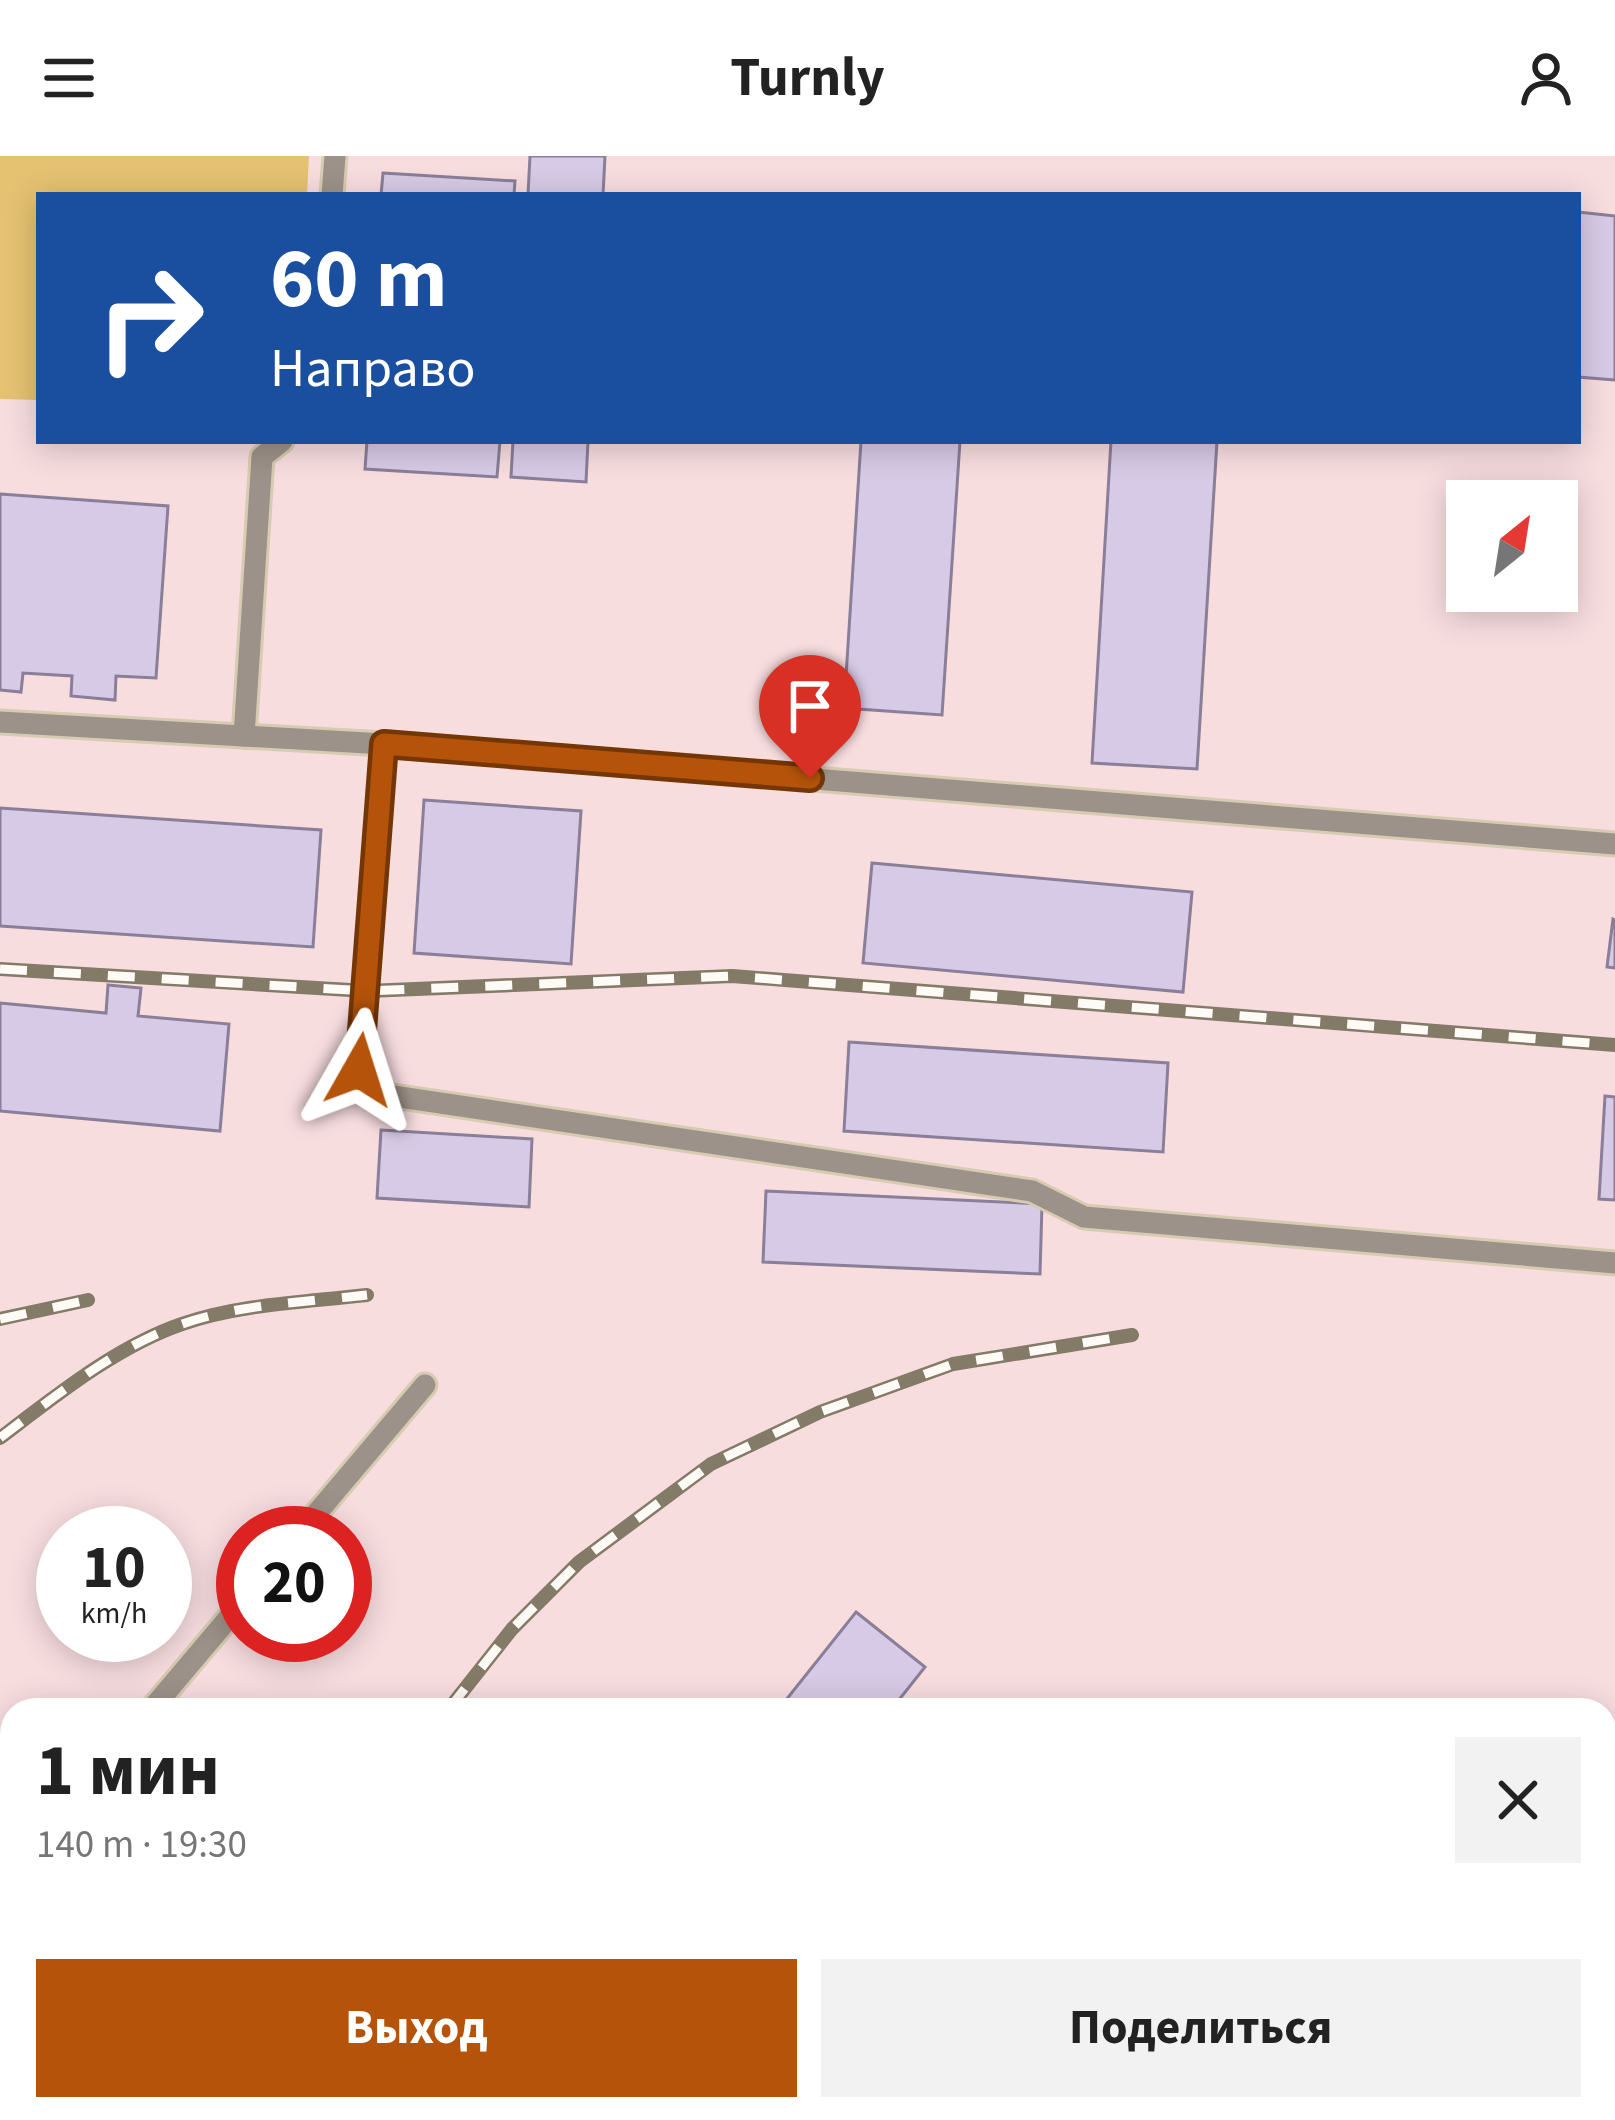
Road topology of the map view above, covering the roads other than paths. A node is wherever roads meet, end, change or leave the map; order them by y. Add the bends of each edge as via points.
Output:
1 (335, 156) edge
2 (332, 192) edge
3 (278, 444) edge
4 (0, 722) edge
5 (244, 736) junction
6 (384, 744) junction
7 (1615, 844) edge
8 (1615, 1263) edge
9 (425, 1385) dead end
10 (323, 1506) edge
11 (216, 1633) edge
12 (161, 1698) edge

1 - 2 lane
3 - 5 lane via 262,457
4 - 5 lane
5 - 6 lane
6 - 7 lane
6 - 8 lane via 359,1070 374,1093 1032,1191 1084,1217
9 - 10 lane
11 - 12 lane

